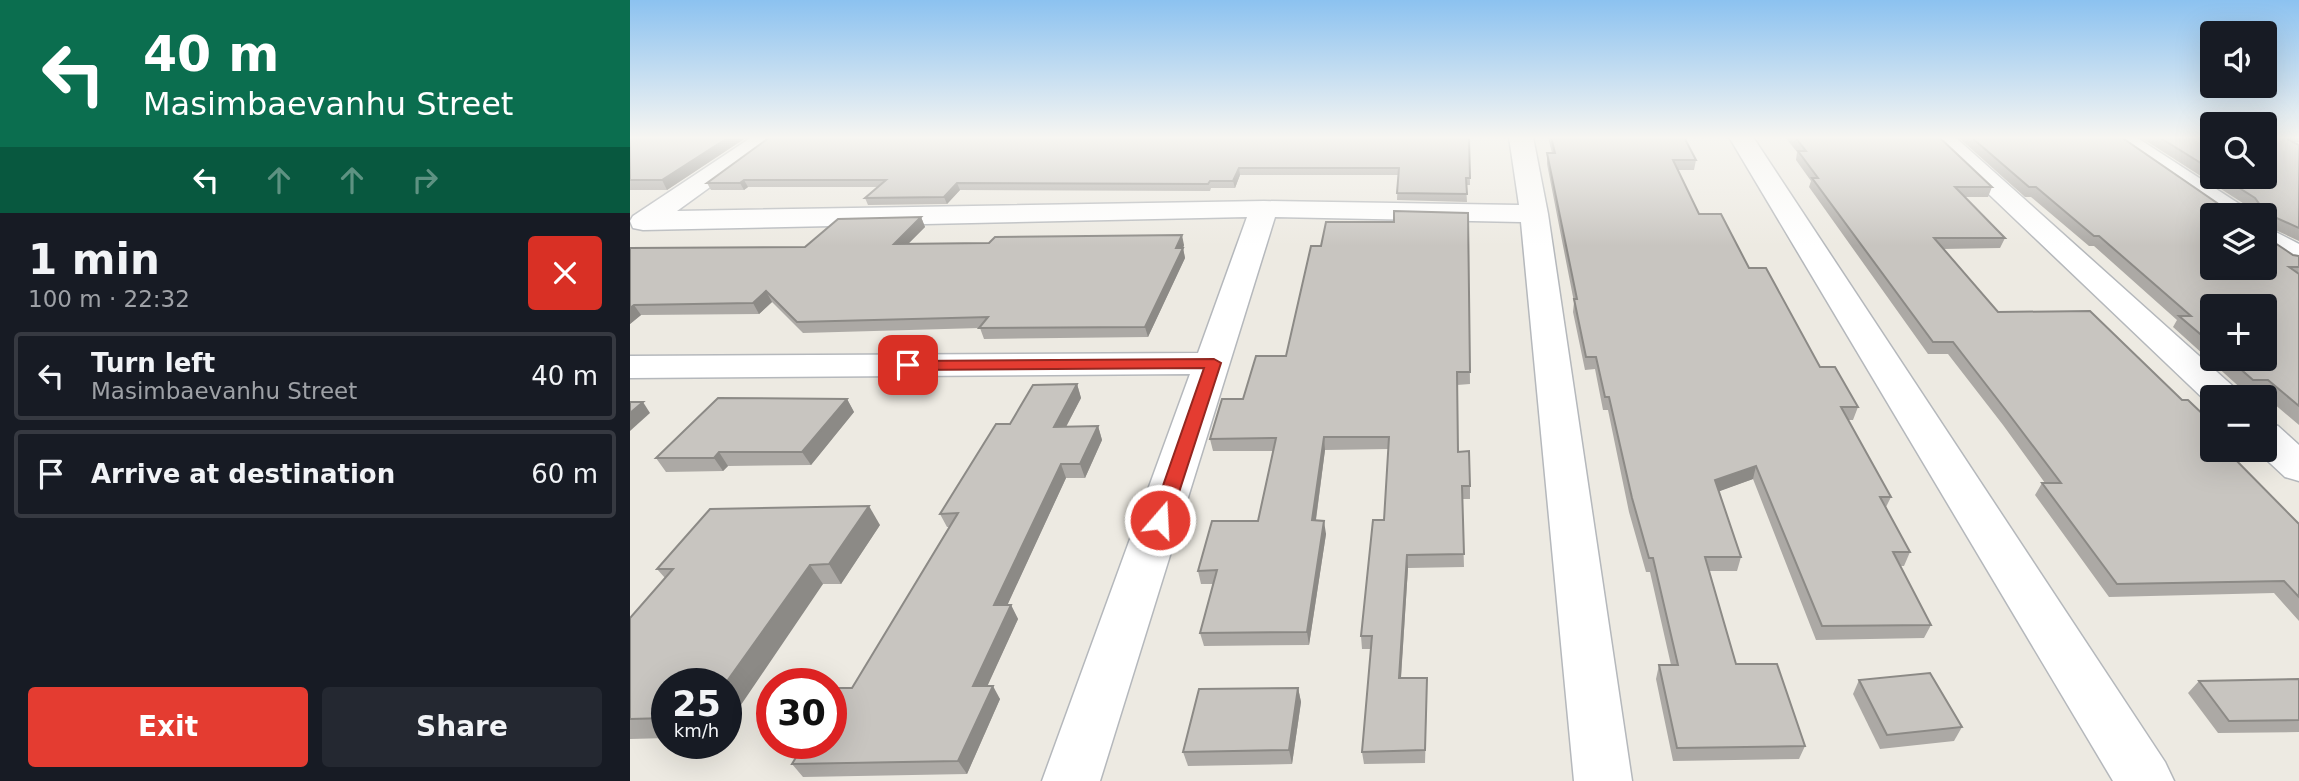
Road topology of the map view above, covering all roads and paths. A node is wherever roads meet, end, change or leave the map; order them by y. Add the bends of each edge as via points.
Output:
1 (714, 173) edge
2 (1527, 173) edge
3 (1764, 173) edge
4 (1981, 173) edge
5 (2175, 173) edge
6 (2219, 203) edge
7 (1264, 209) junction
8 (1534, 214) junction
9 (638, 225) edge
10 (2277, 243) edge
11 (2299, 257) edge
12 (1214, 363) junction
13 (630, 367) edge
14 (2210, 385) edge
15 (2277, 447) edge
16 (2299, 467) edge
17 (1071, 781) edge
18 (1603, 781) edge
19 (2146, 781) edge

1 - 9 street
2 - 8 street
3 - 19 street
4 - 14 street
5 - 6 street
7 - 8 street
7 - 9 street
7 - 12 street
8 - 18 street
10 - 11 street
12 - 13 street
12 - 17 street
15 - 16 street

